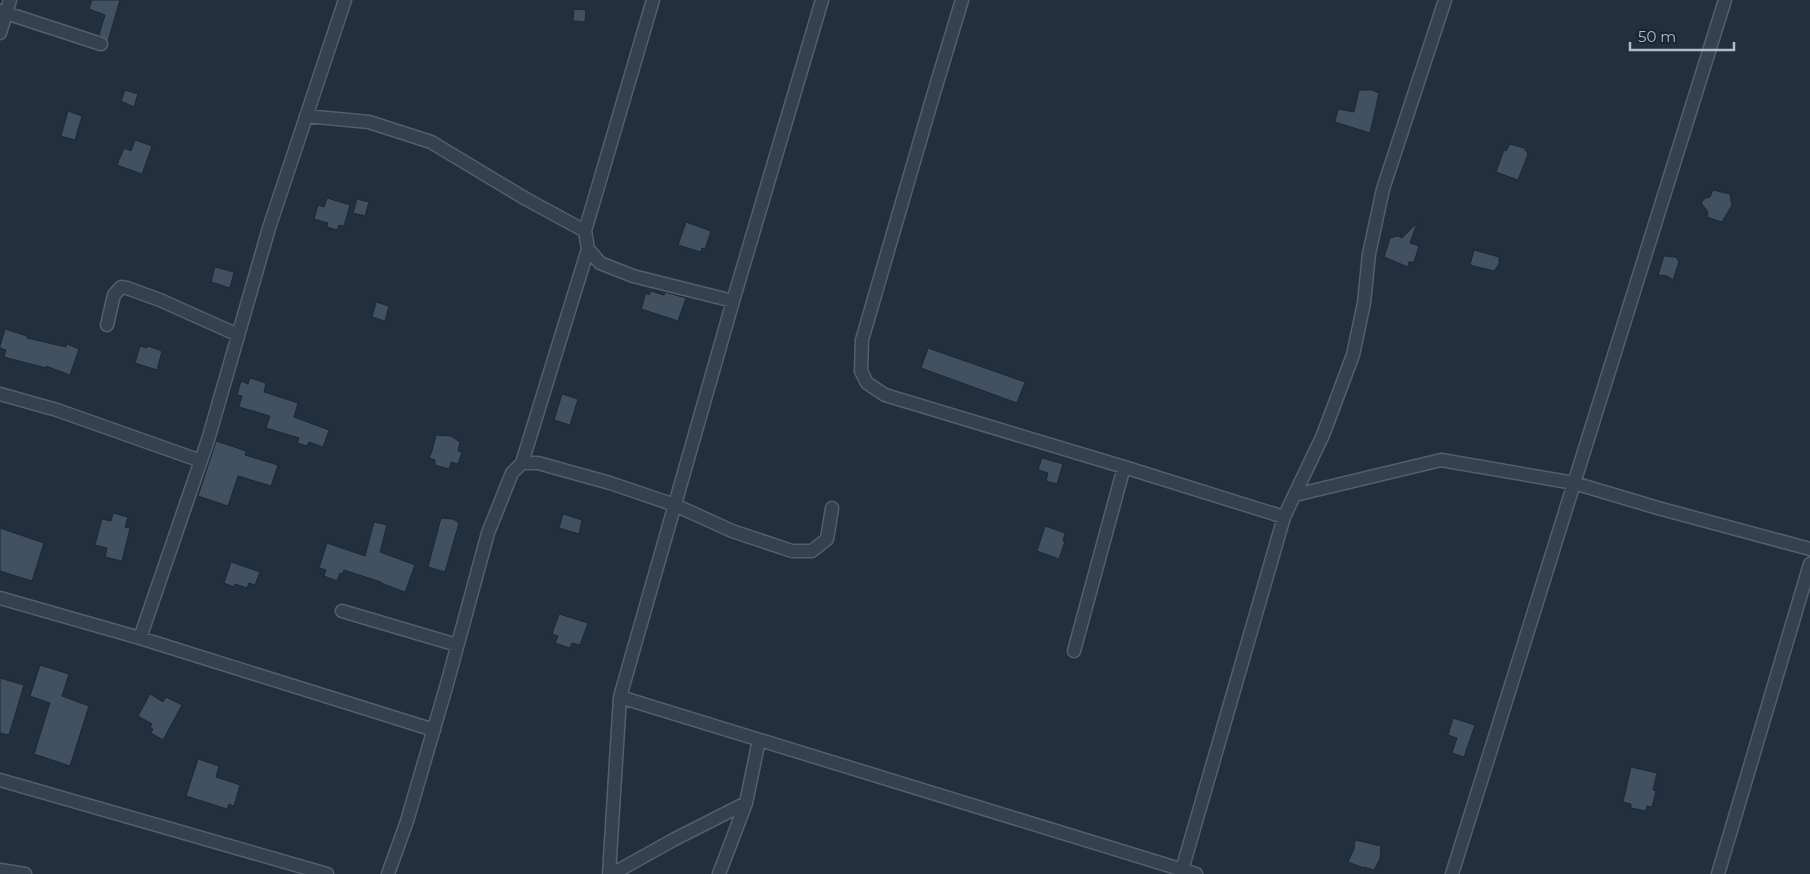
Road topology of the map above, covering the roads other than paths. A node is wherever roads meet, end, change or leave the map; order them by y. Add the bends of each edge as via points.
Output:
1 (10, 0) edge
2 (345, 0) edge
3 (653, 0) edge
4 (822, 0) edge
5 (962, 0) edge
6 (1445, 0) edge
7 (1725, 0) edge
8 (3, 12) edge
9 (0, 33) edge
10 (101, 44) dead end
11 (306, 116) junction
12 (585, 231) junction
13 (588, 249) junction
14 (733, 300) junction
15 (107, 325) dead end
16 (238, 335) junction
17 (0, 394) edge
18 (201, 461) junction
19 (522, 463) junction
20 (1124, 467) junction
21 (1574, 483) junction
22 (1295, 495) junction
23 (675, 505) junction
24 (832, 508) dead end
25 (1284, 517) junction
26 (1810, 549) edge
27 (1810, 564) edge
28 (0, 598) edge
29 (342, 611) dead end
30 (140, 638) junction
31 (457, 645) junction
32 (1074, 651) dead end
33 (620, 697) junction
34 (434, 730) junction
35 (759, 740) junction
36 (0, 780) edge
37 (746, 803) junction
38 (0, 870) edge
39 (1182, 870) junction
40 (24, 874) edge
41 (327, 874) edge
42 (388, 874) edge
43 (611, 874) edge
44 (719, 874) edge
45 (1196, 874) edge
46 (1452, 874) edge
47 (1718, 874) edge

1 - 8 street
2 - 11 street
3 - 12 street
4 - 14 street
5 - 20 street via 862,340 861,371 867,383 885,395
6 - 22 street via 1383,189 1353,356 1323,435
7 - 21 street
8 - 9 street
8 - 10 street
11 - 12 street via 369,122 431,142 526,200
11 - 16 street via 268,228
12 - 13 street
13 - 14 street via 600,263 633,276
13 - 19 street
14 - 23 street
15 - 16 street via 114,295 121,287 160,300
16 - 18 street
17 - 18 street via 57,410
18 - 30 street
19 - 23 street via 538,463
19 - 31 street via 512,473 488,533
20 - 25 street
20 - 32 street
21 - 22 street via 1441,460
21 - 26 street
21 - 46 street
22 - 25 street
23 - 24 street via 732,531 792,551 812,551 827,539
23 - 33 street
25 - 39 street
27 - 47 street
28 - 30 street
29 - 31 street
30 - 34 street
31 - 34 street
33 - 35 street
33 - 43 street
34 - 42 street
35 - 37 street
35 - 39 street
36 - 41 street
37 - 43 street
37 - 44 street
38 - 40 street
39 - 45 street

